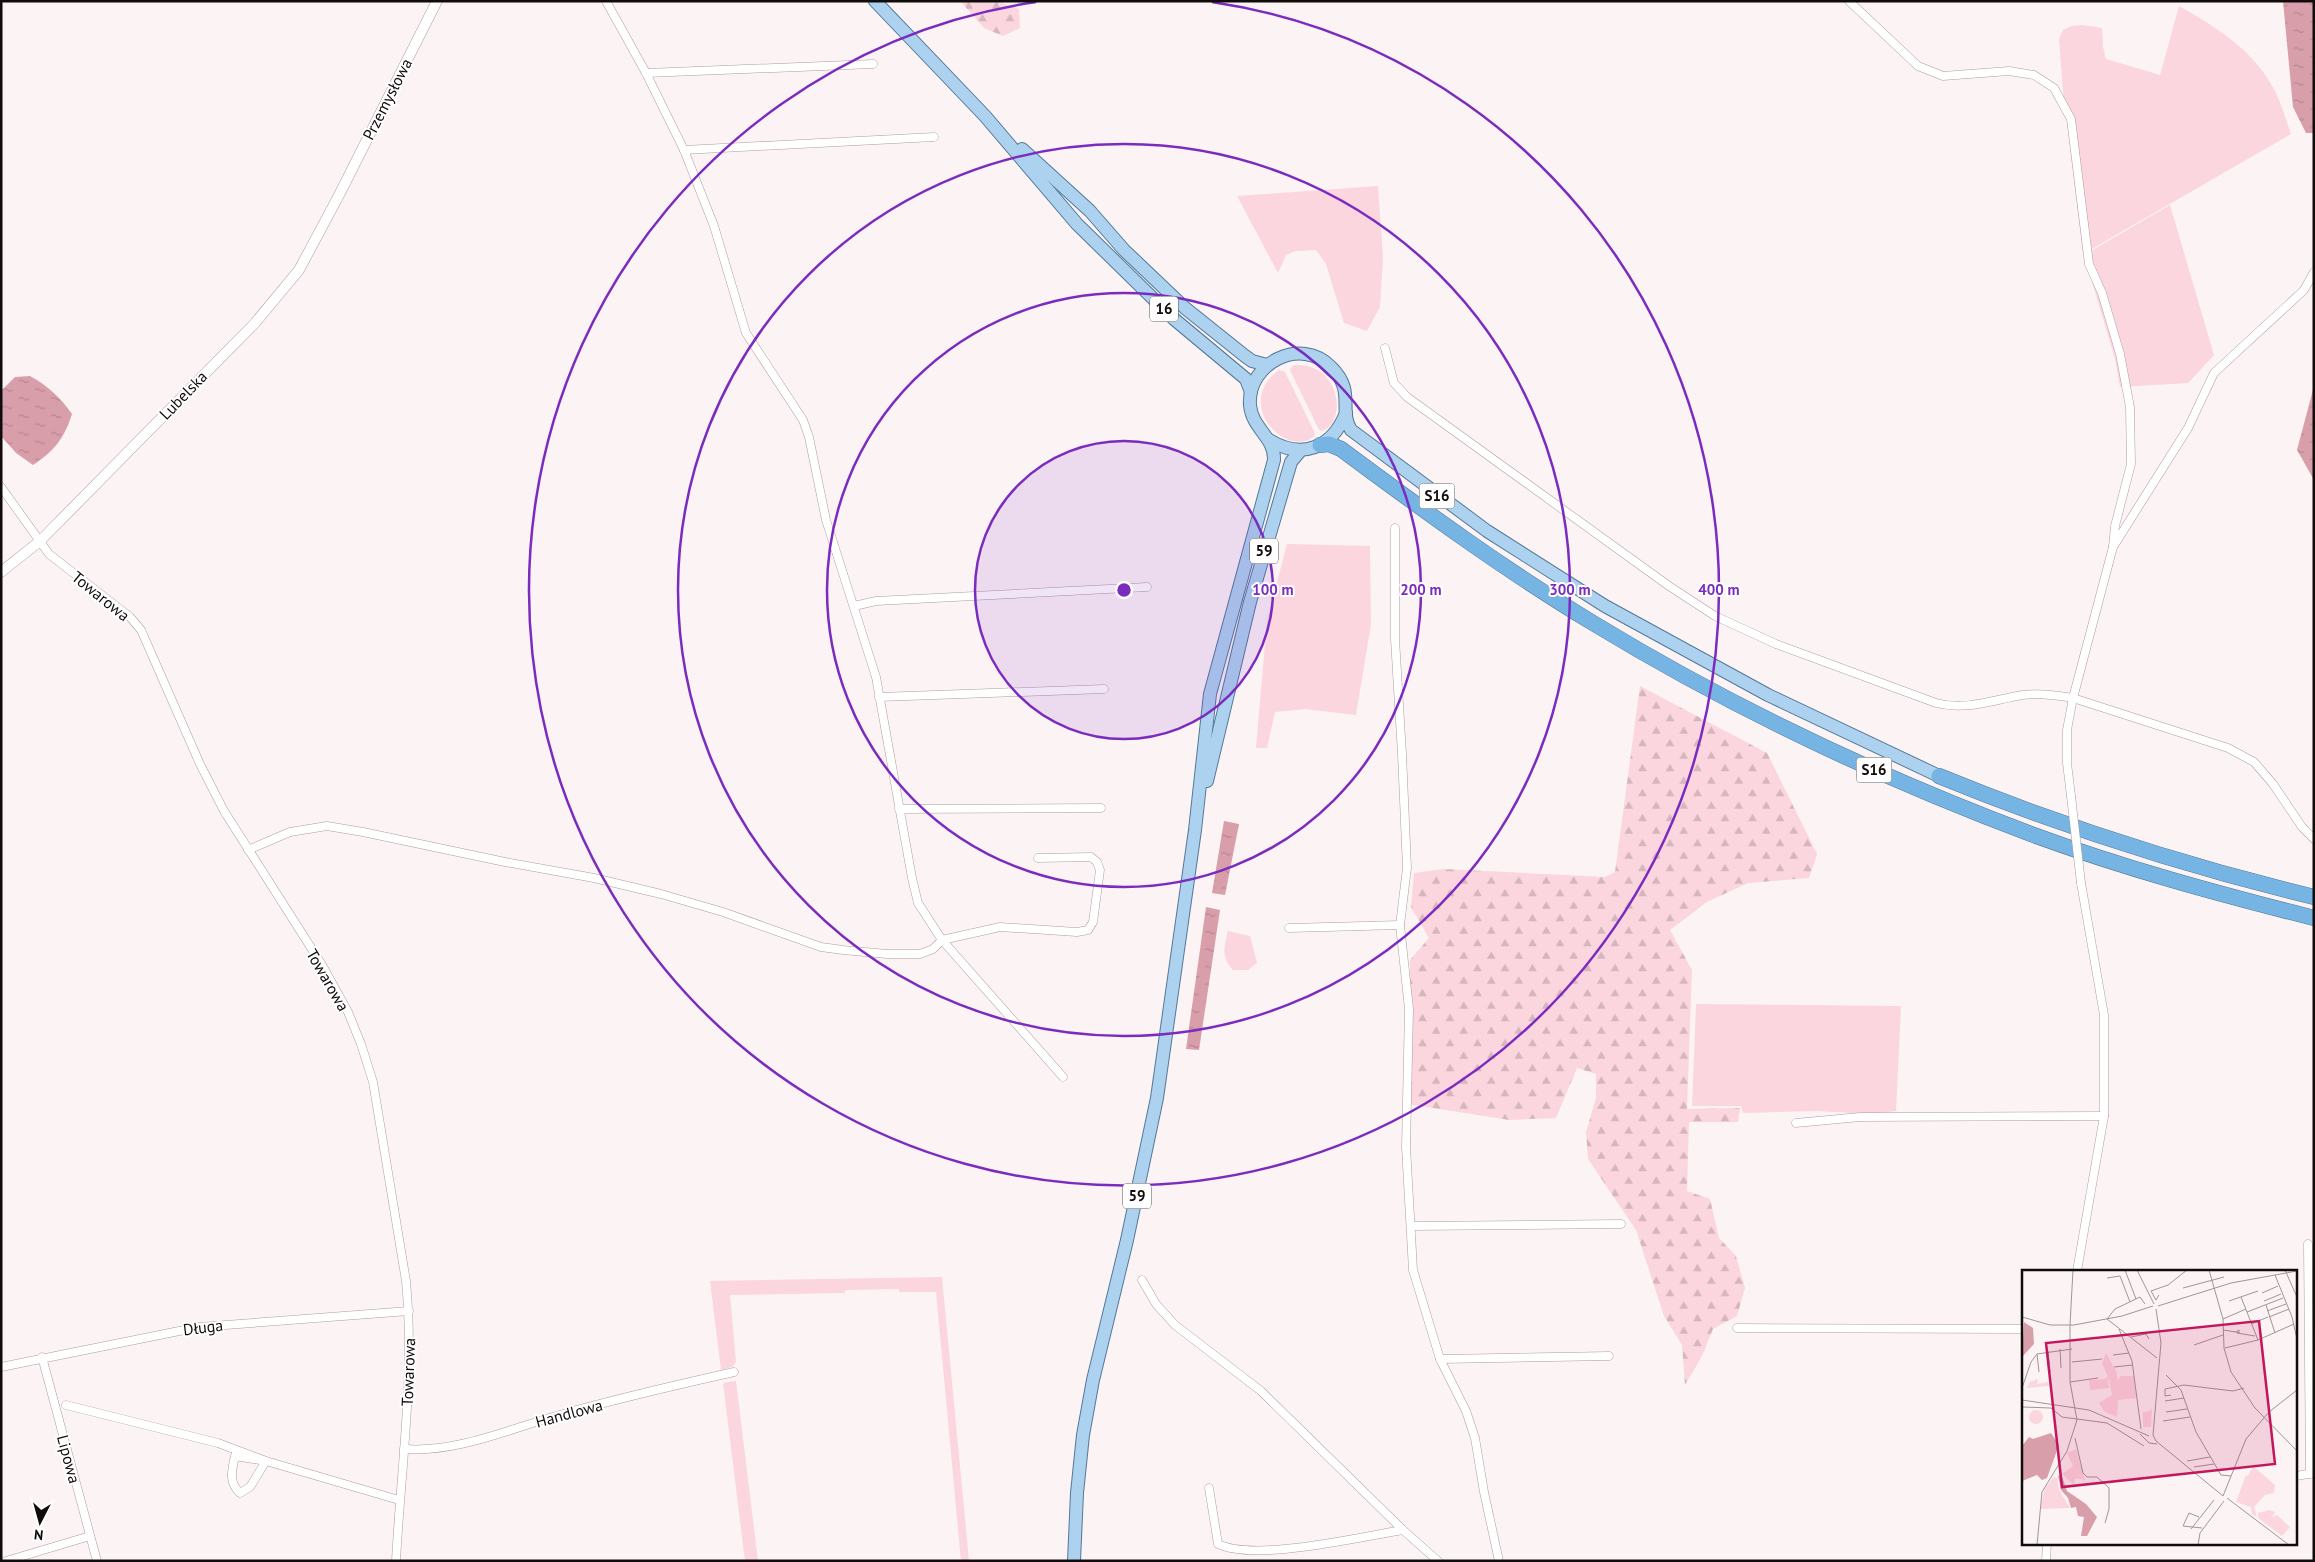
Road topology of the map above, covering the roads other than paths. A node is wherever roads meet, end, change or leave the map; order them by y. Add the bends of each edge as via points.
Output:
1 (436, 1) edge
2 (606, 1) edge
3 (875, 1) edge
4 (1849, 1) edge
5 (873, 64) dead end
6 (646, 73) junction
7 (985, 116) junction
8 (934, 137) dead end
9 (684, 150) junction
10 (338, 197) joint
11 (2314, 272) edge
12 (1385, 348) dead end
13 (1267, 365) junction
14 (1251, 392) junction
15 (1346, 413) junction
16 (1269, 440) junction
17 (1320, 445) junction
18 (1301, 450) junction
19 (1, 487) edge
20 (1395, 528) dead end
21 (40, 540) junction
22 (2113, 547) junction
23 (1, 572) edge
24 (1147, 587) dead end
25 (854, 606) junction
26 (1104, 689) dead end
27 (879, 697) junction
28 (2073, 698) junction
29 (1939, 776) joint
30 (1101, 808) dead end
31 (899, 809) junction
32 (1195, 830) junction
33 (2314, 839) edge
34 (248, 850) junction
35 (1038, 858) dead end
36 (2314, 897) edge
37 (2314, 918) edge
38 (1400, 925) junction
39 (1289, 928) dead end
40 (942, 940) junction
41 (1063, 1076) dead end
42 (2104, 1116) junction
43 (1796, 1123) dead end
44 (1621, 1224) dead end
45 (1411, 1226) junction
46 (2308, 1244) dead end
47 (2077, 1270) edge
48 (1142, 1280) dead end
49 (409, 1311) junction
50 (1737, 1328) dead end
51 (2022, 1329) edge
52 (1609, 1356) dead end
53 (42, 1357) junction
54 (1440, 1359) junction
55 (1, 1367) edge
56 (734, 1372) dead end
57 (66, 1405) dead end
58 (404, 1450) junction
59 (266, 1461) junction
60 (2312, 1474) edge
61 (2298, 1476) edge
62 (1209, 1488) dead end
63 (399, 1500) junction
64 (1403, 1530) junction
65 (90, 1536) junction
66 (2048, 1544) edge
67 (6, 1561) edge
68 (97, 1561) edge
69 (396, 1561) edge
70 (1074, 1561) edge
71 (1438, 1561) edge
72 (1499, 1561) edge
73 (2046, 1561) edge

1 - 10 street, Przemysłowa
2 - 6 street
3 - 7 main road, 16
4 - 22 street via 1918,66 1943,76 2009,71 2034,75 2054,88 2071,119 2089,264 2102,293 2120,354 2130,407 2131,464
5 - 6 street
6 - 9 street
7 - 13 main road, 16 via 1090,211 1124,250 1185,308 1252,361
7 - 14 main road, 16 via 1077,224 1174,319 1246,379
8 - 9 street
9 - 25 street via 714,226 746,333 803,420 826,520
10 - 21 street, Lubelska via 299,270 272,304
11 - 22 street via 2304,290 2214,374 2188,428
12 - 28 street via 1394,382 1407,397 1715,616 1776,644 1948,706 1976,706 2024,695
13 - 14 main road
13 - 15 main road via 1294,354 1319,358 1339,375 1345,387
14 - 16 main road via 1253,419
15 - 17 main road via 1334,436
15 - 29 main road, S16 via 1348,426 1356,435 1434,494 1605,606 1768,695
16 - 18 main road via 1279,446
16 - 32 main road, 59 via 1274,460 1210,694
17 - 18 main road
17 - 37 highway, S16 via 1329,444 1341,449 1469,543 1592,623 1672,669 1844,757 1928,794 2033,834 2192,885
18 - 32 main road, 59 via 1291,462 1261,563
19 - 21 street
20 - 38 street via 1395,639 1407,868
21 - 23 street, Lubelska
21 - 34 street, Towarowa via 49,554 130,617 141,630 200,764
22 - 28 street
24 - 25 street via 876,601
25 - 27 street
26 - 27 street
27 - 31 street
28 - 33 street via 2228,748 2254,762
28 - 42 street, bridge via 2067,763 2081,882 2104,1015
29 - 36 highway, S16 via 2050,819 2152,852
30 - 31 street
31 - 40 street via 918,903
32 - 70 main road, 59 via 1157,1098 1083,1435 1076,1493
34 - 40 street via 290,832 326,826 661,894 821,947 920,954 933,949
34 - 49 street, Towarowa via 322,966 348,1012 361,1044 373,1082
35 - 40 street via 1091,857 1098,862 1100,870 1093,922 1088,930 1000,927
38 - 39 street
38 - 45 street via 1409,1008 1406,1147
40 - 41 street
42 - 43 street via 1860,1117
42 - 47 street
44 - 45 street
45 - 54 street via 1413,1270
46 - 60 street
48 - 64 street via 1156,1304 1175,1325 1261,1391
49 - 53 street, Długa via 199,1327
49 - 58 street, Towarowa via 410,1361
50 - 51 street
52 - 54 street
53 - 55 street, Długa
53 - 65 street, Lipowa
54 - 72 street via 1466,1411 1475,1438
56 - 58 street, Handlowa via 580,1409 435,1450
57 - 59 street via 218,1443
58 - 63 street, Towarowa
59 - 59 street via 235,1456 231,1476 234,1487 240,1493 250,1487
59 - 63 street
60 - 61 street
62 - 64 street via 1218,1544 1229,1549 1287,1549
63 - 69 street, Towarowa
64 - 71 street
65 - 67 street
65 - 68 street, Lipowa
66 - 73 street

